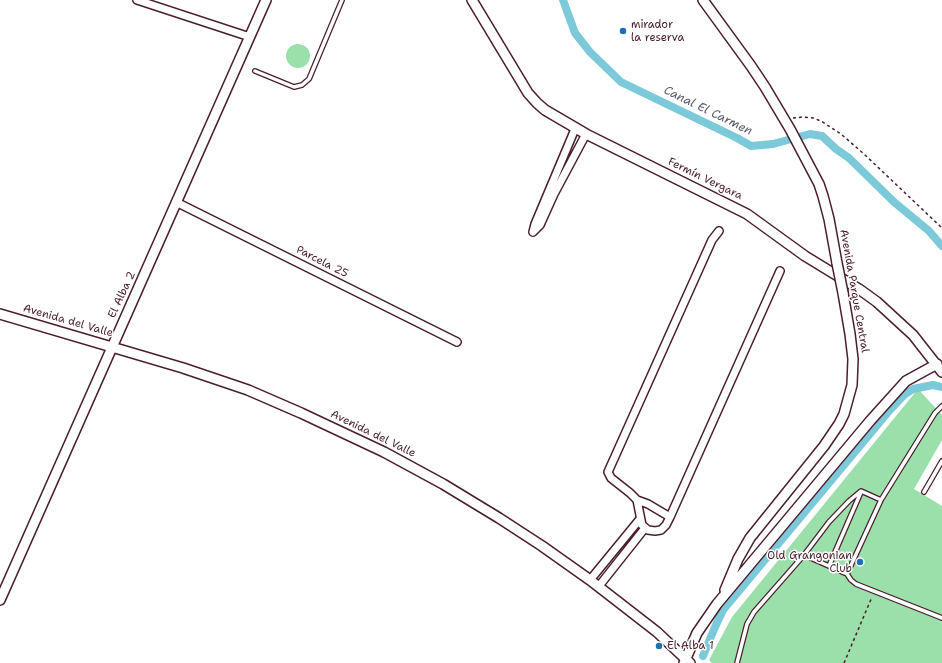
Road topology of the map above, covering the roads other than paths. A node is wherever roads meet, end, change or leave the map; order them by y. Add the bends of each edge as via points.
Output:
1 (137, 0) edge
2 (266, 0) edge
3 (342, 0) edge
4 (472, 0) edge
5 (703, 0) edge
6 (250, 37) junction
7 (255, 71) dead end
8 (575, 129) junction
9 (586, 134) junction
10 (176, 202) junction
11 (718, 231) dead end
12 (780, 271) dead end
13 (0, 314) edge
14 (457, 342) dead end
15 (112, 346) junction
16 (937, 364) junction
17 (942, 372) edge
18 (942, 406) edge
19 (942, 461) edge
20 (940, 469) edge
21 (861, 491) junction
22 (924, 492) dead end
23 (637, 500) junction
24 (881, 500) junction
25 (670, 517) junction
26 (640, 519) junction
27 (645, 528) junction
28 (804, 555) junction
29 (829, 566) junction
30 (846, 574) junction
31 (590, 580) junction
32 (599, 586) junction
33 (0, 600) edge
34 (717, 604) junction
35 (942, 618) edge
36 (687, 662) edge
37 (737, 663) edge

1 - 6 street
2 - 6 street, El Alba 2
3 - 7 lane via 309,79 302,85 294,87
4 - 8 street, Fermín Vergara via 528,93 545,110
5 - 34 street, Avenida Parque Central, bridge via 752,66 819,184 843,293 853,359 852,385 844,414 824,446 750,538
6 - 10 street, El Alba 2
8 - 9 street, Fermín Vergara
8 - 9 street via 533,232 540,225
9 - 16 street, Fermín Vergara via 747,214 805,256 877,302 913,335
10 - 14 street, Parcela 25
10 - 15 street, El Alba 2
11 - 23 street via 608,472 611,478
12 - 25 street
13 - 15 street, Avenida del Valle
15 - 31 street, Avenida del Valle via 248,390 356,438 499,518
15 - 33 street, El Alba 2
16 - 17 street, Fermín Vergara
16 - 34 street via 911,378 895,392
18 - 24 lane via 935,413
19 - 20 lane
20 - 22 lane
21 - 24 lane
21 - 28 lane via 829,522
21 - 29 lane
23 - 25 street
23 - 26 street
24 - 30 lane
25 - 27 street via 661,530 652,531
26 - 27 street
26 - 31 street
27 - 32 street
28 - 29 lane
28 - 37 lane via 754,612 747,624
29 - 30 lane
30 - 35 lane via 856,584
31 - 32 street, Avenida del Valle
32 - 36 street, Avenida del Valle via 657,632
34 - 36 street via 697,633

